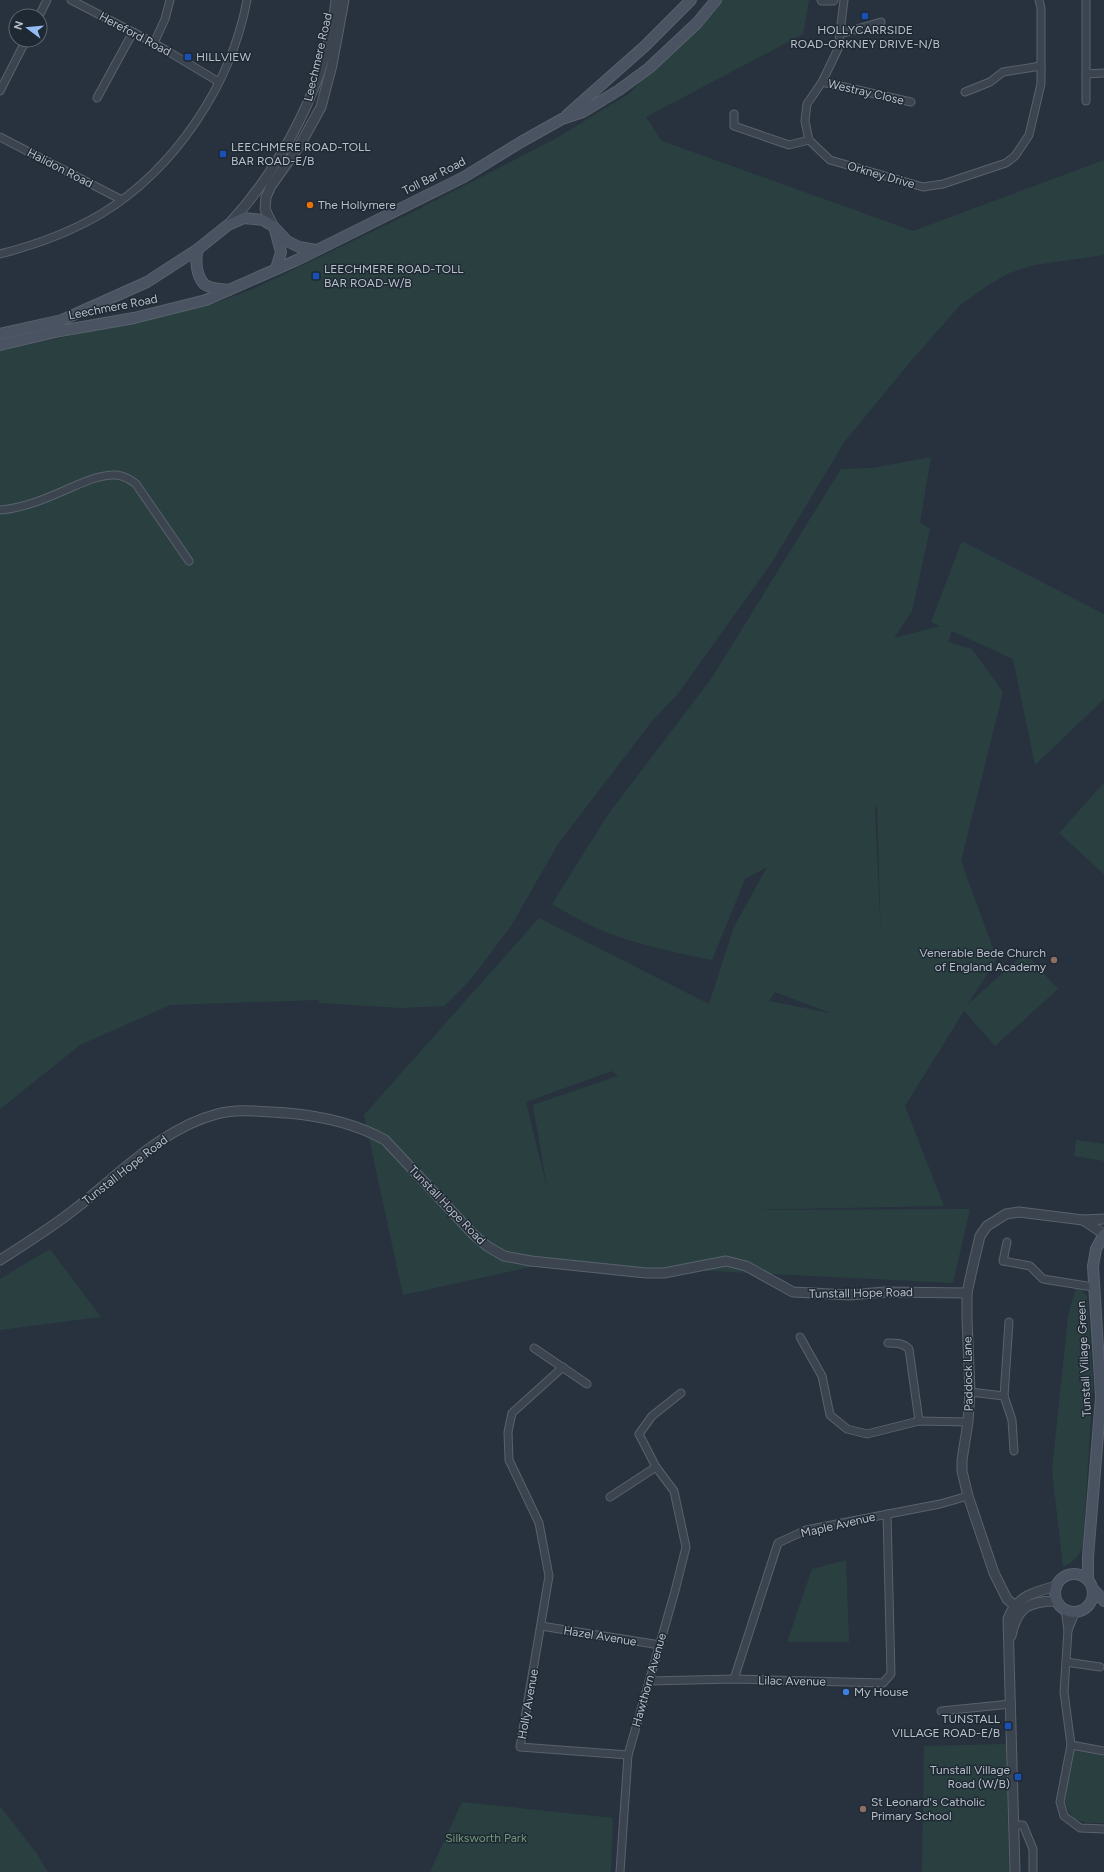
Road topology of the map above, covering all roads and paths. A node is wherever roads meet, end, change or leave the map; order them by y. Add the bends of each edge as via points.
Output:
1 (71, 0) edge
2 (170, 0) edge
3 (247, 0) edge
4 (336, 0) edge
5 (344, 0) edge
6 (691, 0) edge
7 (716, 0) edge
8 (822, 0) edge
9 (833, 0) edge
10 (844, 0) edge
11 (1038, 0) edge
12 (1086, 0) edge
13 (881, 22) dead end
14 (132, 32) junction
15 (840, 34) junction
16 (154, 43) junction
17 (22, 48) edge
18 (1041, 66) junction
19 (1086, 74) junction
20 (1104, 74) edge
21 (219, 82) junction
22 (822, 82) junction
23 (0, 91) edge
24 (965, 92) dead end
25 (98, 98) dead end
26 (1086, 101) dead end
27 (911, 102) dead end
28 (734, 114) dead end
29 (562, 119) junction
30 (0, 137) edge
31 (809, 140) junction
32 (120, 200) junction
33 (228, 225) junction
34 (273, 226) junction
35 (198, 249) junction
36 (316, 250) junction
37 (0, 254) edge
38 (297, 260) joint
39 (276, 269) junction
40 (229, 290) junction
41 (0, 334) edge
42 (0, 345) edge
43 (0, 510) edge
44 (190, 561) dead end
45 (1104, 1219) edge
46 (1083, 1220) junction
47 (1104, 1234) edge
48 (1007, 1242) dead end
49 (0, 1260) edge
50 (1093, 1287) junction
51 (967, 1293) junction
52 (1009, 1322) dead end
53 (800, 1337) dead end
54 (888, 1343) dead end
55 (534, 1348) dead end
56 (562, 1367) junction
57 (587, 1384) dead end
58 (970, 1392) junction
59 (681, 1393) dead end
60 (1004, 1396) junction
61 (920, 1421) junction
62 (968, 1422) junction
63 (1014, 1452) dead end
64 (656, 1467) junction
65 (968, 1496) junction
66 (610, 1497) dead end
67 (887, 1514) junction
68 (1088, 1556) junction
69 (1073, 1574) junction
70 (1088, 1580) junction
71 (1057, 1586) junction
72 (1092, 1589) junction
73 (1057, 1601) junction
74 (1104, 1601) edge
75 (1089, 1604) junction
76 (1104, 1605) edge
77 (1018, 1608) junction
78 (1065, 1609) junction
79 (1076, 1612) junction
80 (541, 1626) junction
81 (1068, 1630) junction
82 (660, 1645) junction
83 (1066, 1662) junction
84 (1100, 1667) dead end
85 (734, 1679) junction
86 (649, 1681) junction
87 (1010, 1704) junction
88 (941, 1711) dead end
89 (1071, 1745) junction
90 (1104, 1751) edge
91 (628, 1755) junction
92 (1014, 1825) junction
93 (1104, 1829) edge
94 (620, 1872) edge
95 (1015, 1872) edge
96 (1034, 1872) edge

1 - 14 street, Hereford Road
2 - 16 street
3 - 21 street via 237,38
4 - 33 street, Leechmere Road via 326,53 308,102 280,156 246,205
5 - 34 street, Leechmere Road via 332,65 320,107 300,145 266,197 265,209
6 - 29 main road, Toll Bar Road via 645,46
7 - 29 main road, Toll Bar Road via 697,23 649,68 583,112
8 - 9 street
10 - 15 street
11 - 18 street, Orkney Drive via 1041,8
12 - 19 street
13 - 15 street
14 - 16 street, Hereford Road
14 - 25 street
15 - 22 street via 838,49
16 - 21 street, Hereford Road
17 - 23 street
18 - 24 street via 1003,72 990,82
18 - 31 street, Orkney Drive via 1041,84 1029,134 1015,156 1006,163 942,184 923,187 830,160
19 - 20 street
19 - 26 street
21 - 32 street via 195,122 166,158 149,178
22 - 27 street, Westray Close
22 - 31 street via 807,104
28 - 31 street via 734,126 789,145
29 - 36 main road, Toll Bar Road via 464,176
30 - 32 street, Halidon Road
32 - 37 street via 75,228
33 - 34 main road via 244,218 257,219
33 - 35 main road, Leechmere Road
34 - 36 main road via 287,241 299,247
34 - 39 main road, Leechmere Road via 281,252
35 - 40 main road via 197,272 204,284
35 - 41 main road, Leechmere Road via 147,282 107,301 62,320
36 - 38 main road, Toll Bar Road
38 - 39 main road, Leechmere Road
39 - 40 main road, Leechmere Road
40 - 42 main road, Leechmere Road via 206,300 134,318
43 - 44 street via 36,502 90,480 117,475 136,484
45 - 46 street, Paddock Lane
46 - 47 street, Paddock Lane
46 - 51 street, Paddock Lane via 1019,1212 1006,1214 994,1220 980,1236
47 - 50 main road, Tunstall Village Green via 1094,1257
48 - 50 street via 1003,1261 1030,1266 1043,1279
49 - 51 street, Tunstall Hope Road via 74,1210 173,1132 218,1114 249,1111 298,1114 367,1129 385,1140 473,1234 504,1256 646,1273 664,1273 726,1261 746,1266 793,1292 850,1295 884,1292
50 - 68 main road, Tunstall Village Green via 1101,1397
51 - 58 street, Paddock Lane
52 - 60 street
53 - 61 street via 822,1376 830,1414 848,1429 867,1434
54 - 61 street via 899,1343 909,1349
55 - 56 street
56 - 57 street
56 - 80 street, Holly Avenue via 512,1413 508,1432 509,1460 539,1523 545,1554 548,1576
58 - 60 street
58 - 62 street, Paddock Lane
59 - 64 street via 652,1416 639,1434
60 - 63 street via 1012,1420
61 - 62 street
62 - 65 street, Paddock Lane via 962,1460
64 - 66 street
64 - 82 street, Hawthorn Avenue via 674,1491 686,1548
65 - 67 street, Maple Avenue
65 - 77 street, Paddock Lane via 1002,1591
67 - 85 street, Maple Avenue via 806,1530 778,1542
67 - 85 street, Lilac Avenue via 891,1674 883,1683
68 - 69 main road
68 - 70 main road, Tunstall Village Green
69 - 70 main road
69 - 71 main road via 1064,1578
70 - 72 main road
71 - 73 main road
71 - 77 street via 1025,1597
72 - 74 main road
72 - 75 main road via 1093,1595
73 - 77 street
73 - 78 main road
75 - 76 main road
75 - 79 main road
77 - 87 street via 1008,1619
78 - 79 main road
78 - 81 street
79 - 81 street
80 - 82 street, Hazel Avenue
80 - 91 street, Holly Avenue via 520,1747
81 - 83 street
82 - 86 street, Hawthorn Avenue
83 - 84 street
83 - 89 street via 1064,1692
85 - 86 street, Lilac Avenue
86 - 91 street, Hawthorn Avenue
87 - 88 street
87 - 92 street
89 - 90 street
89 - 93 street via 1060,1802 1064,1816 1080,1828
91 - 94 street, Hawthorn Avenue
92 - 95 street
92 - 96 street via 1023,1825 1033,1849

